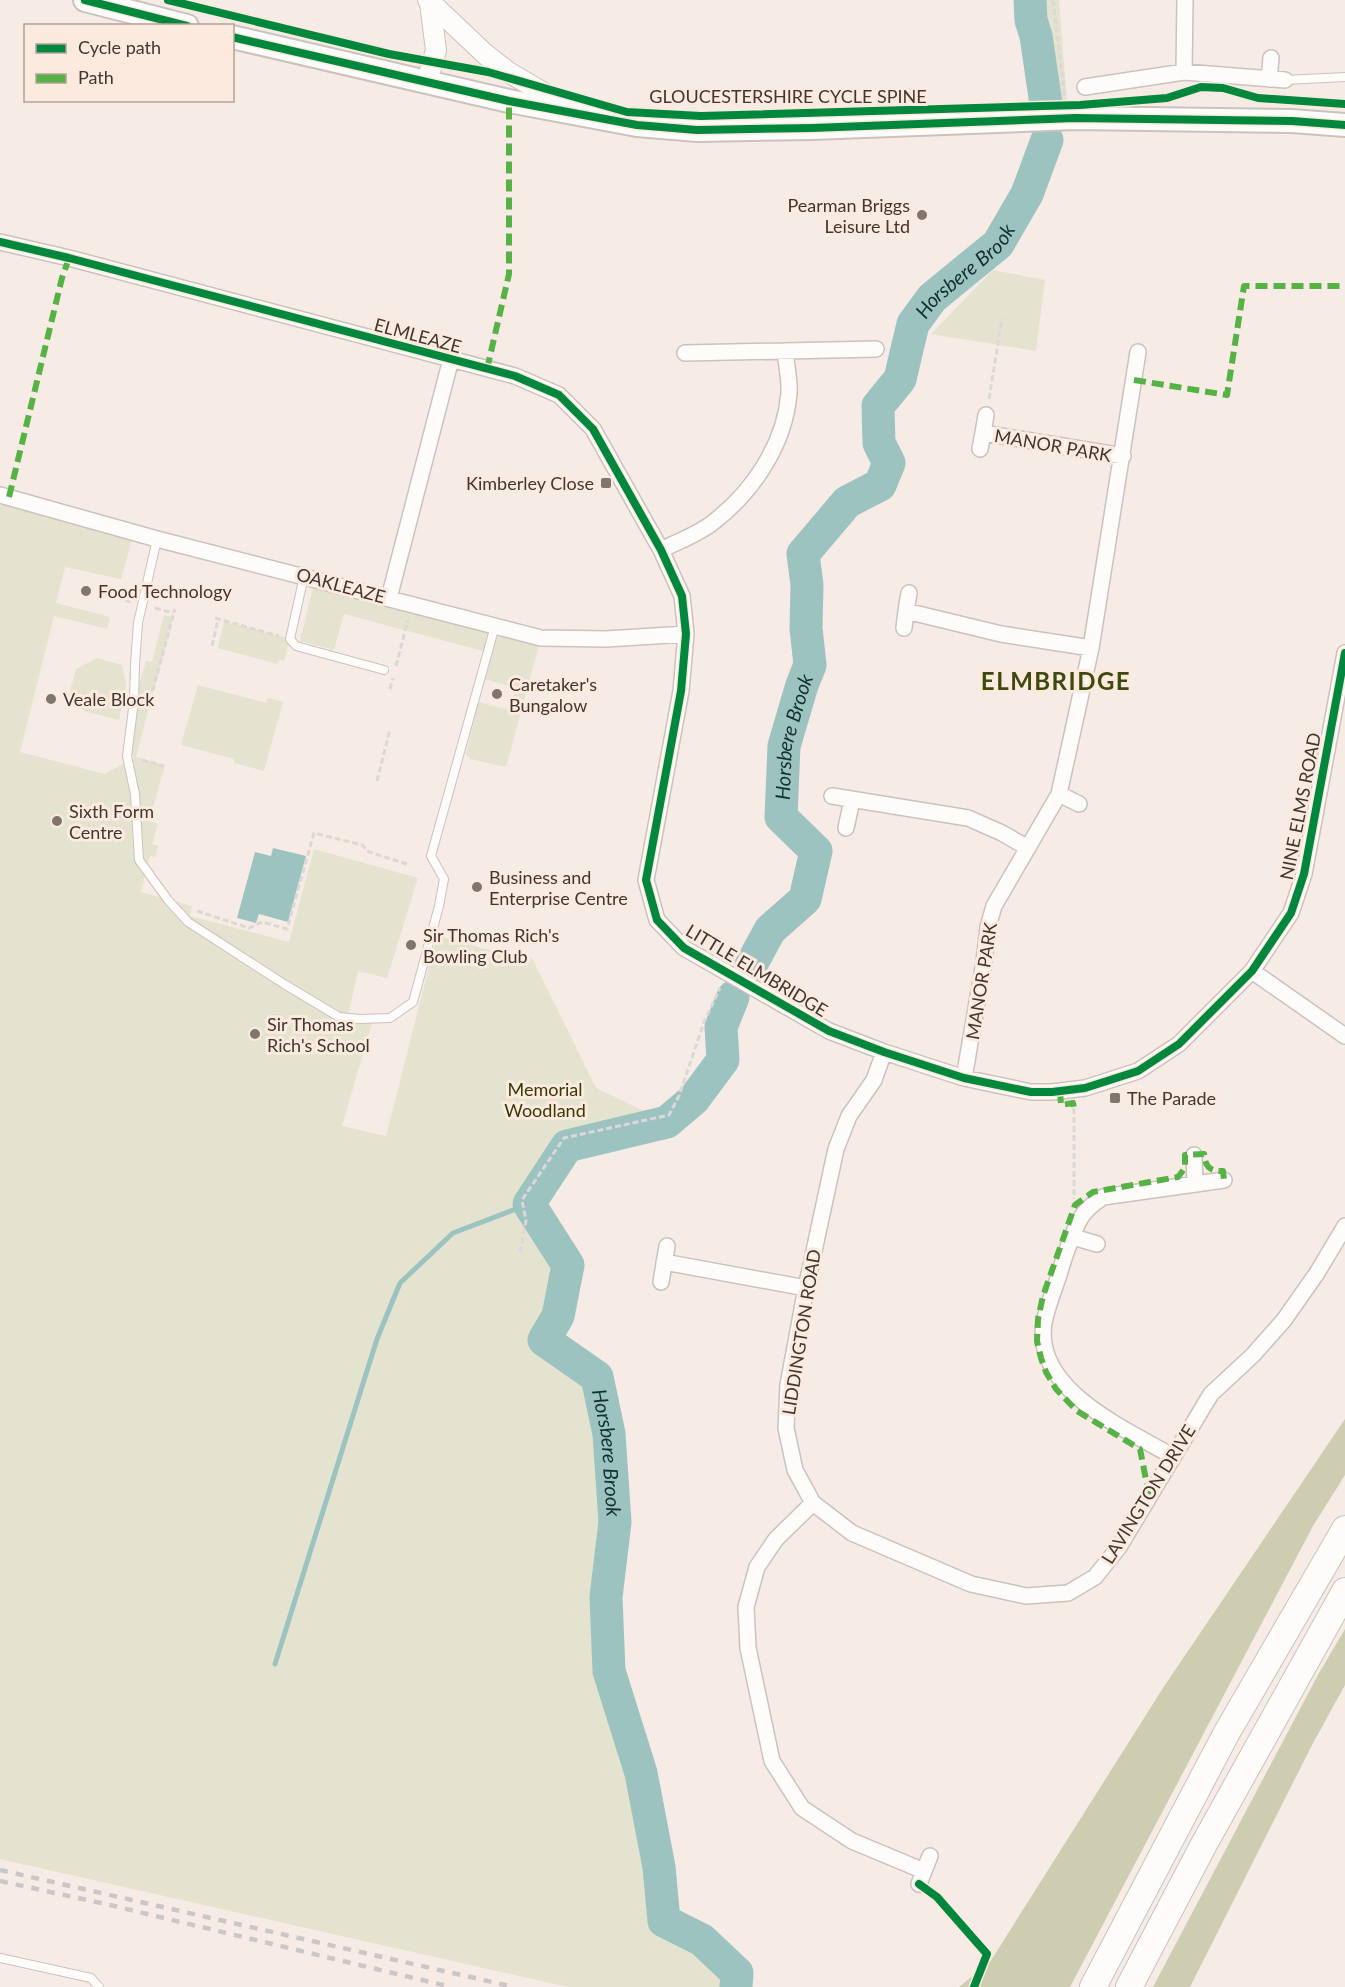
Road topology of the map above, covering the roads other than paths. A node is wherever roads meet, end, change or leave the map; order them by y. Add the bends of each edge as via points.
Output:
1 (85, 0) edge
2 (1185, 0) edge
3 (429, 2) edge
4 (179, 24) edge
5 (234, 37) edge
6 (1271, 58) dead end
7 (1184, 72) junction
8 (1345, 77) edge
9 (1269, 80) junction
10 (1285, 80) joint
11 (427, 82) junction
12 (1085, 87) dead end
13 (581, 115) junction
14 (1345, 125) edge
15 (0, 242) edge
16 (876, 349) dead end
17 (785, 351) junction
18 (1138, 352) dead end
19 (685, 353) dead end
20 (451, 359) junction
21 (986, 415) road end
22 (983, 433) junction
23 (980, 449) dead end
24 (1123, 456) junction
25 (1, 499) edge
26 (158, 538) junction
27 (661, 550) junction
28 (304, 576) junction
29 (909, 593) dead end
30 (388, 598) junction
31 (906, 611) junction
32 (495, 626) junction
33 (904, 628) dead end
34 (686, 634) junction
35 (1091, 648) junction
36 (1345, 653) edge
37 (384, 670) dead end
38 (1059, 794) junction
39 (831, 796) dead end
40 (852, 800) junction
41 (1079, 804) dead end
42 (846, 828) dead end
43 (1028, 848) junction
44 (1252, 971) junction
45 (1345, 1036) edge
46 (884, 1052) junction
47 (964, 1078) junction
48 (1194, 1155) dead end
49 (1224, 1180) dead end
50 (1195, 1183) junction
51 (1345, 1226) edge
52 (1073, 1237) junction
53 (1097, 1245) dead end
54 (667, 1246) dead end
55 (664, 1262) junction
56 (660, 1282) dead end
57 (806, 1288) junction
58 (1172, 1456) junction
59 (813, 1503) junction
60 (1345, 1529) edge
61 (1345, 1591) edge
62 (930, 1856) dead end
63 (0, 1958) edge
64 (99, 1987) edge
65 (1093, 1987) edge
66 (1129, 1987) edge

1 - 4 main road
2 - 7 street
3 - 11 street via 436,50
3 - 13 street via 508,72
5 - 11 main road
6 - 9 street
7 - 9 street
7 - 12 street
8 - 10 lane
9 - 10 street
11 - 13 main road
13 - 14 main road via 697,130 1076,118
15 - 20 street, ELMLEAZE
16 - 17 street
17 - 19 street
17 - 27 street via 789,390 785,418 757,477 736,503 709,526
18 - 24 street, MANOR PARK
20 - 27 street, ELMLEAZE via 515,376 559,395 593,429
20 - 30 street, ELMLEAZE
21 - 22 street, MANOR PARK
22 - 23 street, MANOR PARK
22 - 24 street, MANOR PARK
24 - 35 street, MANOR PARK
25 - 26 street, OAKLEAZE
26 - 28 street, OAKLEAZE
26 - 32 lane via 138,623 127,756 135,794 139,860 188,922 339,1017 390,1018 412,1002 444,879 431,856
27 - 34 street, ELMLEAZE via 682,596
28 - 30 street, OAKLEAZE
28 - 37 lane via 290,639 296,646
29 - 31 street
30 - 32 street, OAKLEAZE
31 - 33 street
31 - 35 street via 1001,634
32 - 34 street, OAKLEAZE via 541,638
34 - 46 street, LITTLE ELMBRIDGE via 681,691 646,880 657,920 684,948 829,1031
35 - 38 street, MANOR PARK
36 - 44 street, NINE ELMS ROAD via 1305,874 1291,913
38 - 41 street
38 - 43 street, MANOR PARK
39 - 40 street
40 - 42 street
40 - 43 street via 968,818
43 - 47 street, MANOR PARK via 994,906 988,927
44 - 45 street
44 - 47 street, NINE ELMS ROAD via 1179,1044 1138,1071 1085,1088 1052,1092 1031,1092
46 - 47 street, NINE ELMS ROAD
46 - 57 street, LIDDINGTON ROAD via 836,1149
48 - 50 street
49 - 50 street
50 - 52 street via 1103,1197 1080,1219
51 - 58 street, LAVINGTON DRIVE via 1284,1320 1211,1394
52 - 53 street
52 - 58 street via 1044,1324 1050,1363 1065,1386 1089,1408
54 - 55 street
55 - 56 street
55 - 57 street
57 - 59 street, LIDDINGTON ROAD via 788,1385 786,1428 795,1470
58 - 59 street, LAVINGTON DRIVE via 1119,1547 1095,1577 1068,1593 1026,1596 971,1584 852,1533
59 - 62 street via 776,1539 757,1567 746,1607 748,1648 772,1761 802,1808 852,1841 921,1878
60 - 65 highway via 1221,1744
61 - 66 highway via 1241,1775
63 - 64 lane via 91,1978

